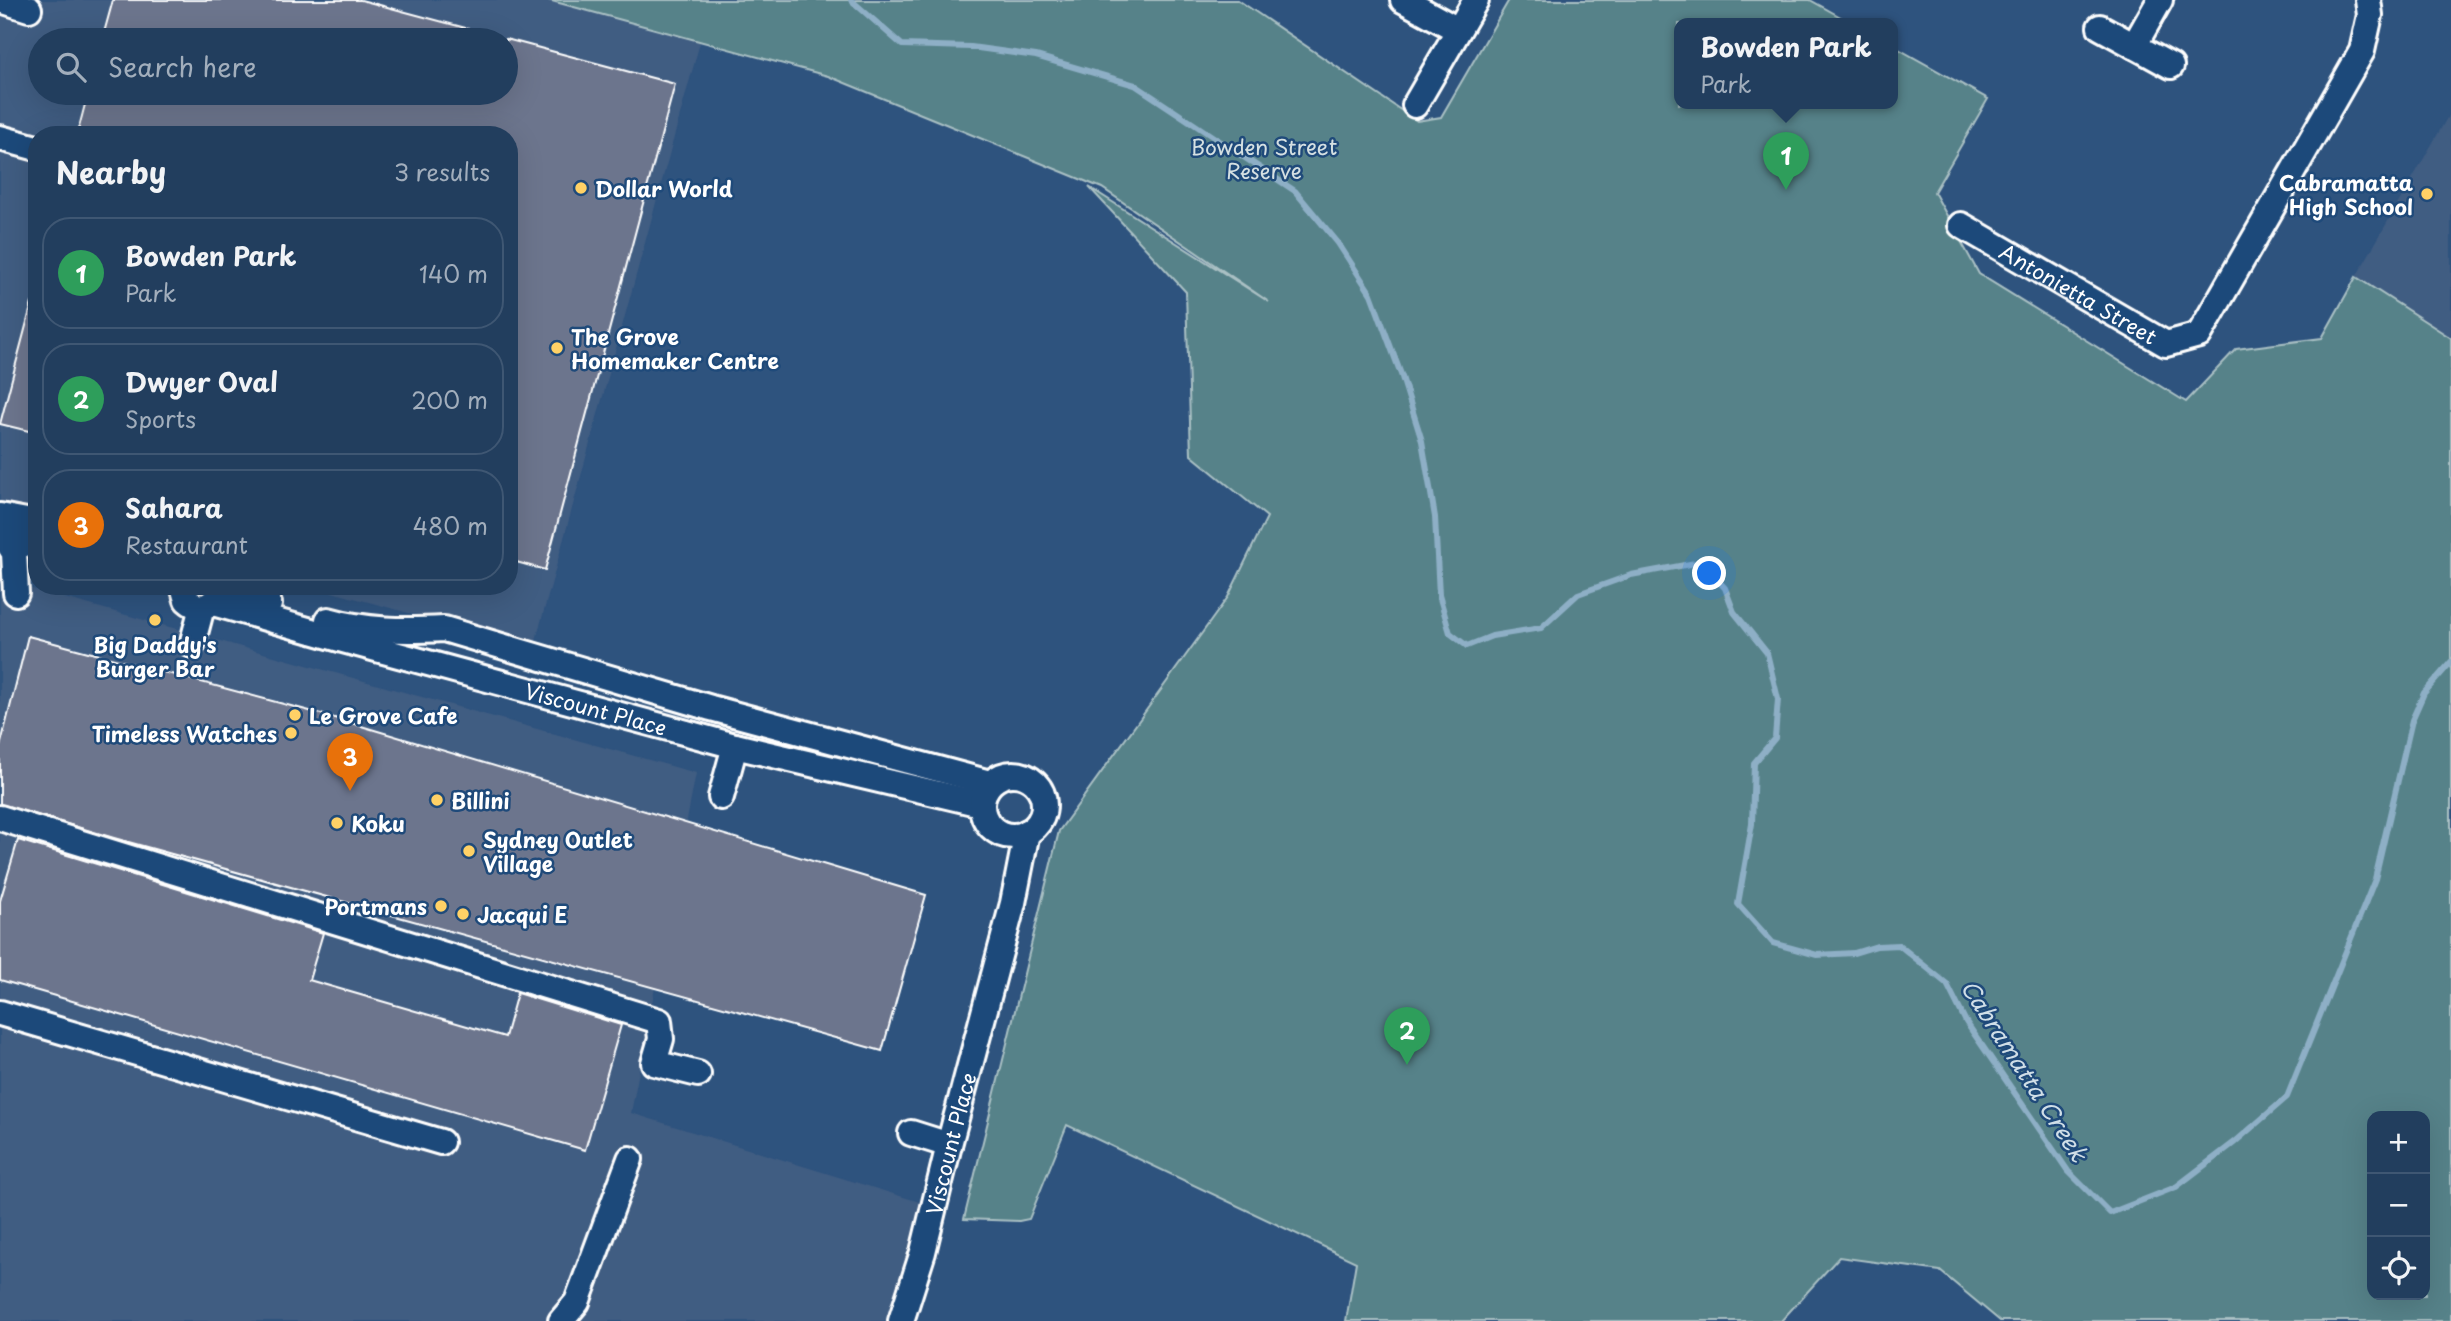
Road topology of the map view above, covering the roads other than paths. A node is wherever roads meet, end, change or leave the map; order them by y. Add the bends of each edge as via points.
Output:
1 (1, 0) edge
2 (1403, 0) edge
3 (1476, 0) edge
4 (2160, 0) edge
5 (2368, 0) edge
6 (29, 9) dead end
7 (2099, 27) dead end
8 (1458, 30) junction
9 (2134, 46) junction
10 (2171, 66) dead end
11 (1415, 105) dead end
12 (0, 138) edge
13 (28, 146) edge
14 (1961, 225) dead end
15 (28, 525) edge
16 (1, 530) edge
17 (28, 541) edge
18 (28, 575) edge
19 (185, 595) edge
20 (216, 596) edge
21 (192, 645) dead end
22 (735, 746) junction
23 (986, 794) junction
24 (721, 797) dead end
25 (0, 818) edge
26 (1027, 832) junction
27 (0, 1013) edge
28 (698, 1074) dead end
29 (911, 1133) dead end
30 (441, 1142) dead end
31 (949, 1144) junction
32 (630, 1159) dead end
33 (561, 1321) edge
34 (901, 1321) edge

1 - 6 street
2 - 8 street
3 - 8 street
4 - 9 street
5 - 14 street, Antonietta Street via 2370,15 2362,51 2199,335 2166,344
7 - 9 street
8 - 11 street
9 - 10 street
12 - 13 street
15 - 16 street
16 - 17 street
16 - 18 street via 14,553 16,593
19 - 20 street via 191,604
20 - 21 street
20 - 22 street, Viscount Place via 342,640
20 - 23 street, Viscount Place via 254,599 346,625 398,632 444,629
22 - 23 street, Viscount Place
22 - 24 street
23 - 26 street via 983,815 988,824 996,831
23 - 26 street via 999,777 1020,774 1038,786 1044,806 1041,817
25 - 28 street via 659,1021 661,1039 654,1063
26 - 31 street, Viscount Place via 1013,903
27 - 30 street
29 - 31 street
31 - 34 street, Viscount Place
32 - 33 street via 576,1302

